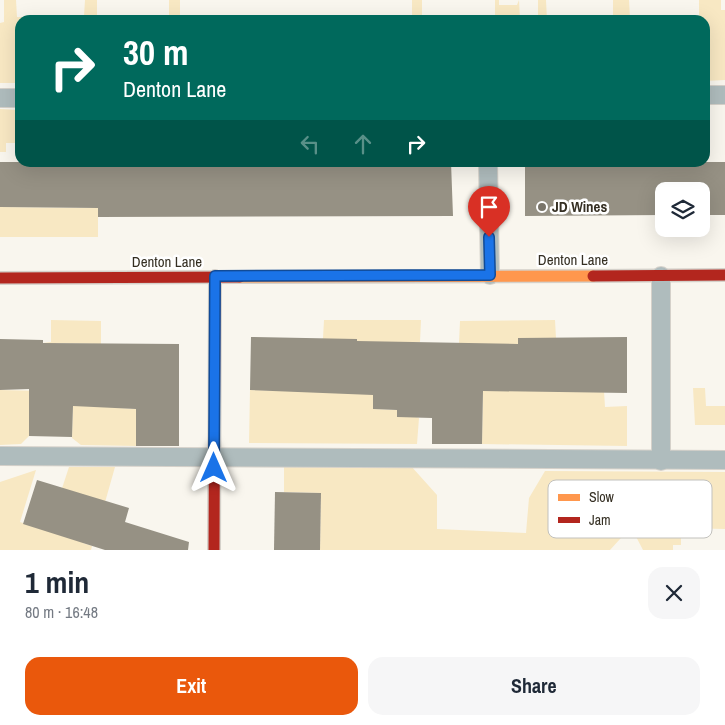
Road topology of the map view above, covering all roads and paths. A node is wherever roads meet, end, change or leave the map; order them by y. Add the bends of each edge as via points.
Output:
1 (710, 95) edge
2 (725, 95) edge
3 (0, 98) edge
4 (15, 98) edge
5 (488, 167) edge
6 (490, 275) junction
7 (215, 276) junction
8 (661, 276) junction
9 (725, 276) edge
10 (0, 278) edge
11 (0, 456) edge
12 (214, 456) junction
13 (725, 460) edge
14 (661, 461) junction
15 (214, 550) edge

1 - 2 lane
3 - 4 lane
5 - 6 lane
6 - 7 street, Denton Lane
6 - 8 street, Denton Lane
7 - 10 street, Denton Lane
7 - 12 street
8 - 9 street, Denton Lane
8 - 14 lane
11 - 12 lane
12 - 14 lane
12 - 15 street
13 - 14 lane

